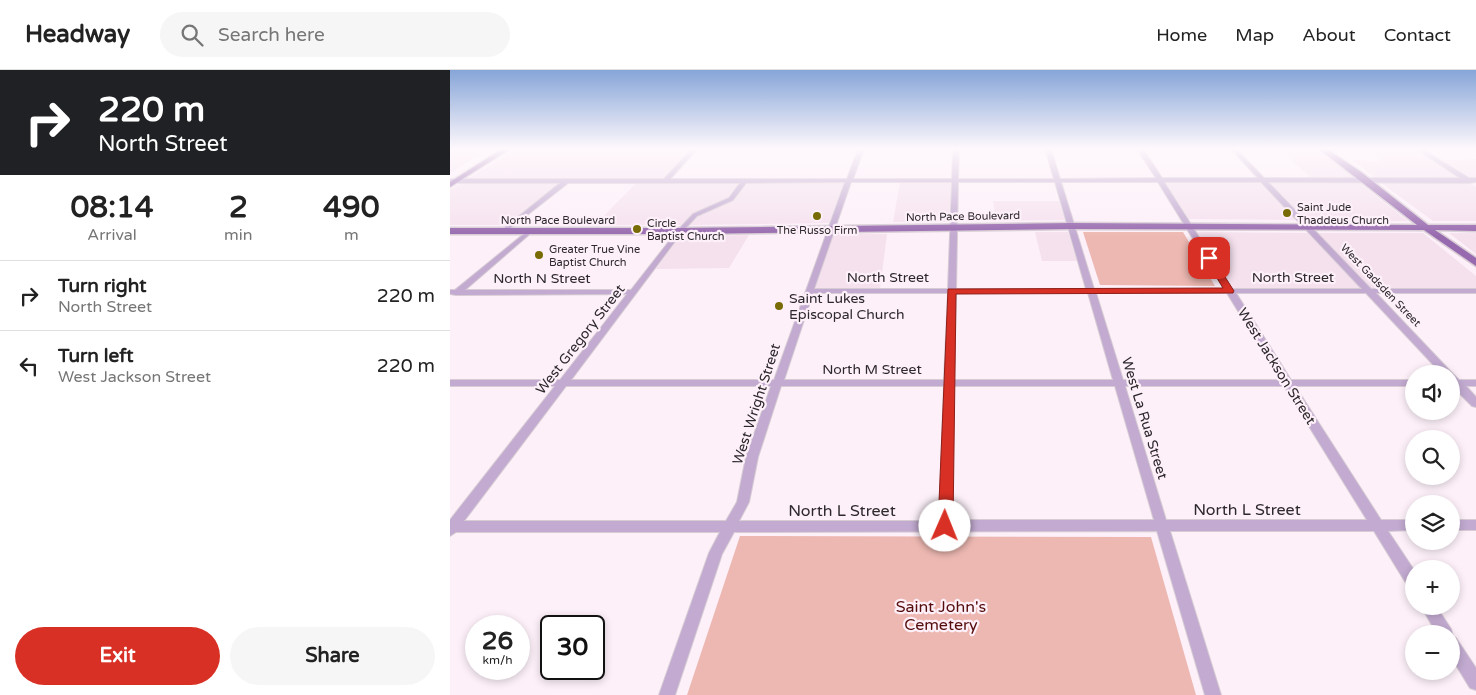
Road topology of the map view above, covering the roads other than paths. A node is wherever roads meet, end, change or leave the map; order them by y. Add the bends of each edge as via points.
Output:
1 (668, 178) edge
2 (849, 178) edge
3 (1158, 178) edge
4 (1260, 178) edge
5 (1465, 178) edge
6 (1366, 180) junction
7 (1468, 180) junction
8 (1476, 180) edge
9 (451, 181) edge
10 (665, 181) junction
11 (744, 181) junction
12 (848, 181) junction
13 (955, 181) junction
14 (1058, 181) junction
15 (1160, 181) junction
16 (1263, 181) junction
17 (566, 182) junction
18 (1476, 185) edge
19 (1071, 226) junction
20 (1189, 226) junction
21 (831, 228) junction
22 (953, 228) junction
23 (1308, 228) junction
24 (1476, 228) edge
25 (450, 231) edge
26 (504, 231) junction
27 (530, 231) junction
28 (680, 231) junction
29 (1430, 231) junction
30 (1476, 263) edge
31 (1476, 271) edge
32 (809, 291) junction
33 (951, 291) junction
34 (1091, 291) junction
35 (1230, 291) junction
36 (1369, 291) junction
37 (1476, 291) edge
38 (454, 292) edge
39 (633, 292) junction
40 (450, 298) edge
41 (1439, 365) edge
42 (1460, 382) edge
43 (450, 383) edge
44 (563, 383) junction
45 (778, 383) junction
46 (949, 383) junction
47 (1118, 383) junction
48 (1288, 383) junction
49 (1405, 383) edge
50 (1476, 383) edge
51 (1460, 388) edge
52 (1476, 403) edge
53 (1377, 525) junction
54 (1405, 525) edge
55 (1460, 525) edge
56 (1476, 525) edge
57 (730, 526) junction
58 (945, 526) junction
59 (1161, 526) junction
60 (451, 528) edge
61 (1405, 569) edge
62 (1460, 656) edge
63 (1476, 682) edge
64 (667, 695) edge
65 (1213, 695) edge

1 - 10 street
2 - 12 street, West Wright Street
3 - 15 street, West Jackson Street
4 - 16 street, West Gadsden Street
5 - 7 street
6 - 7 street
6 - 16 street
6 - 29 main road
7 - 8 street
7 - 18 street
9 - 17 street
10 - 11 street
10 - 17 street
11 - 12 street
11 - 28 street, West Gregory Street via 731,198 695,216
12 - 13 street
12 - 21 street, West Wright Street
13 - 14 street
13 - 22 street
14 - 15 street
14 - 19 street, West La Rua Street
15 - 16 street
15 - 20 street, West Jackson Street
16 - 23 street, West Gadsden Street
17 - 26 street
19 - 20 main road, North Pace Boulevard
19 - 22 main road, North Pace Boulevard
19 - 34 street, West La Rua Street
20 - 23 main road, North Pace Boulevard
20 - 35 street, West Jackson Street
21 - 22 main road, North Pace Boulevard
21 - 28 main road, North Pace Boulevard
21 - 32 street, West Wright Street
22 - 33 street
23 - 29 main road, North Pace Boulevard
23 - 36 street, West Gadsden Street
24 - 29 main road, North Pace Boulevard
25 - 26 main road, North Pace Boulevard
26 - 27 main road, North Pace Boulevard
27 - 28 main road, North Pace Boulevard
27 - 38 street
28 - 39 street, West Gregory Street
29 - 30 main road
29 - 31 main road via 1432,237
32 - 33 street, North Street
32 - 45 street, West Wright Street
33 - 34 street, North Street
33 - 46 street
34 - 35 street, North Street
34 - 47 street, West La Rua Street
35 - 36 street, North Street
35 - 48 street, West Jackson Street
36 - 37 street, North Street
36 - 41 street, West Gadsden Street
38 - 39 street, North N Street
38 - 40 street
39 - 44 street, West Gregory Street
42 - 50 street
43 - 44 street, North M Street
44 - 45 street, North M Street
44 - 60 street, West Gregory Street
45 - 46 street, North M Street
45 - 57 street, West Wright Street via 752,457 743,502
46 - 47 street, North M Street
46 - 58 street
47 - 48 street, North M Street
47 - 59 street, West La Rua Street
48 - 49 street, North M Street
48 - 53 street, West Jackson Street
51 - 52 street
53 - 54 street, North L Street
53 - 59 street, North L Street
53 - 61 street, West Jackson Street
55 - 56 street
57 - 58 street, North L Street
57 - 60 street, North L Street
57 - 64 street, West Wright Street via 716,553
58 - 59 street, North L Street
59 - 65 street, West La Rua Street
62 - 63 street

